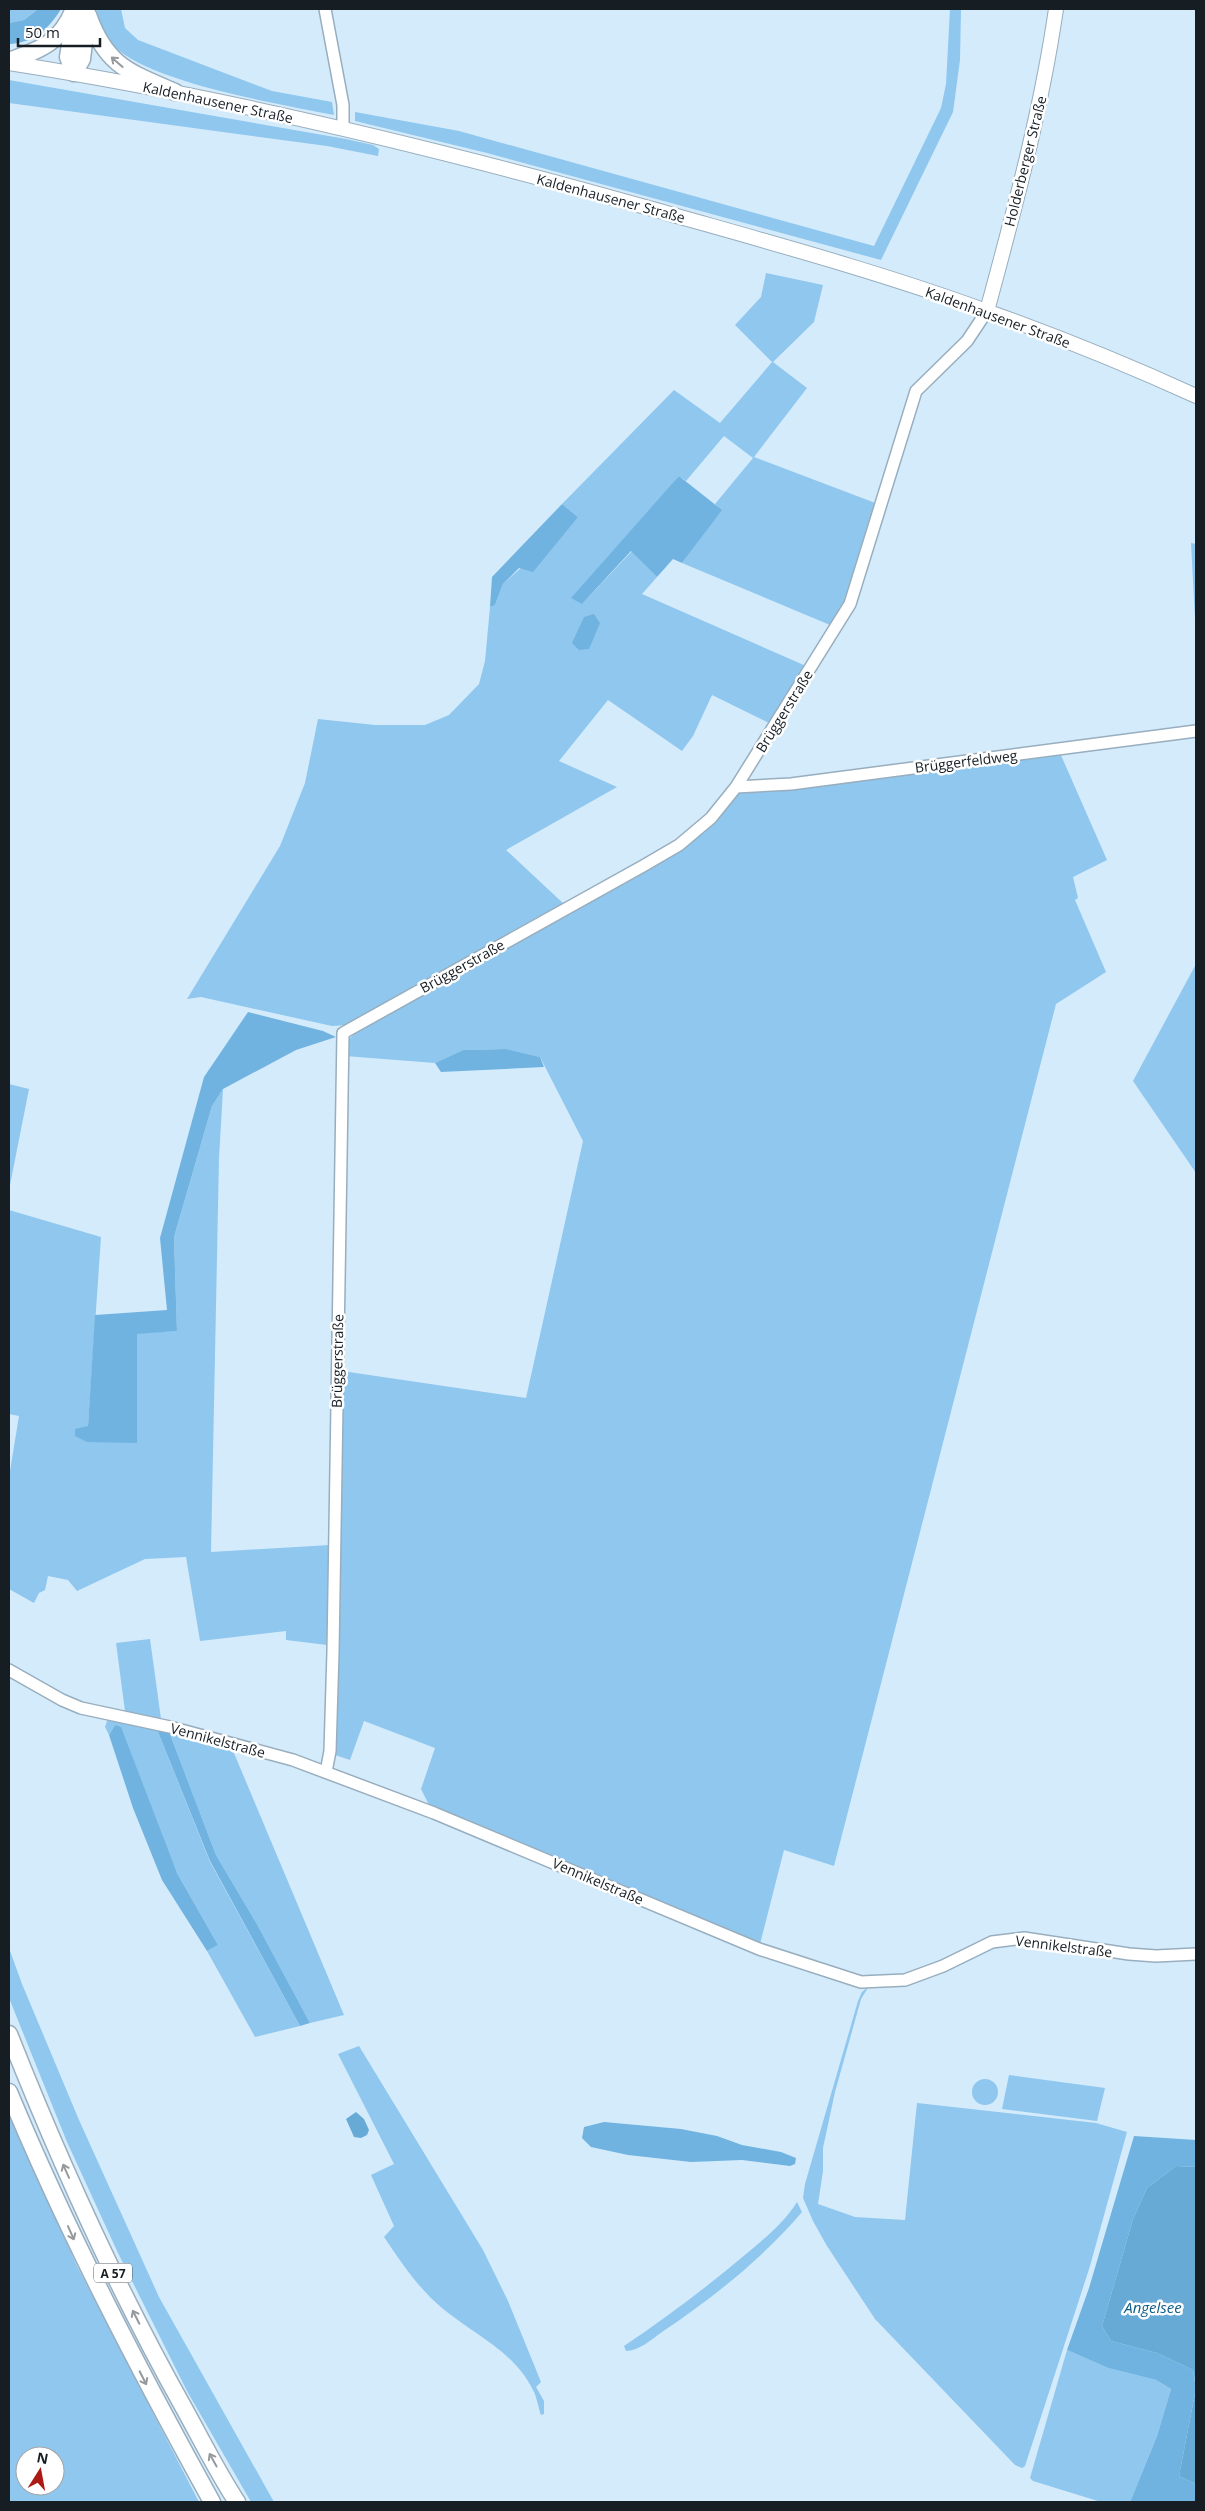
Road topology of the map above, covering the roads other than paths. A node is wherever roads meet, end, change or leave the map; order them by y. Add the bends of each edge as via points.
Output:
1 (325, 9) edge
2 (1056, 9) edge
3 (81, 10) edge
4 (9, 62) edge
5 (74, 73) junction
6 (175, 92) junction
7 (342, 129) junction
8 (987, 311) junction
9 (1196, 396) edge
10 (1196, 731) edge
11 (736, 787) junction
12 (9, 1670) edge
13 (326, 1772) junction
14 (1196, 1954) edge
15 (9, 2034) edge
16 (9, 2092) edge
17 (212, 2502) edge
18 (237, 2502) edge

1 - 7 street via 344,116
2 - 8 main road, Holderberger Straße via 1034,134
3 - 4 highway via 51,43
3 - 5 highway via 82,59
6 -> 3 highway via 118,64 104,50
4 - 5 main road, Kaldenhausener Straße
5 - 6 main road, Kaldenhausener Straße
6 - 7 main road, Kaldenhausener Straße
7 - 8 main road, Kaldenhausener Straße via 596,193 826,259
8 - 9 main road, Kaldenhausener Straße via 1092,351
8 - 11 street, Brüggerstraße via 968,341 916,390 850,604
10 - 11 street, Brüggerfeldweg via 791,784
11 - 13 street, Brüggerstraße via 711,818 679,845 343,1033 333,1652 330,1751
12 - 13 street, Vennikelstraße via 81,1708 242,1746
13 - 14 street, Vennikelstraße via 480,1832 759,1949 861,1982 892,1982 921,1975 992,1942 1007,1939 1024,1938 1130,1954
18 -> 15 highway, A 57 via 161,2367 97,2241
16 -> 17 highway, A 57 via 82,2258 145,2382

